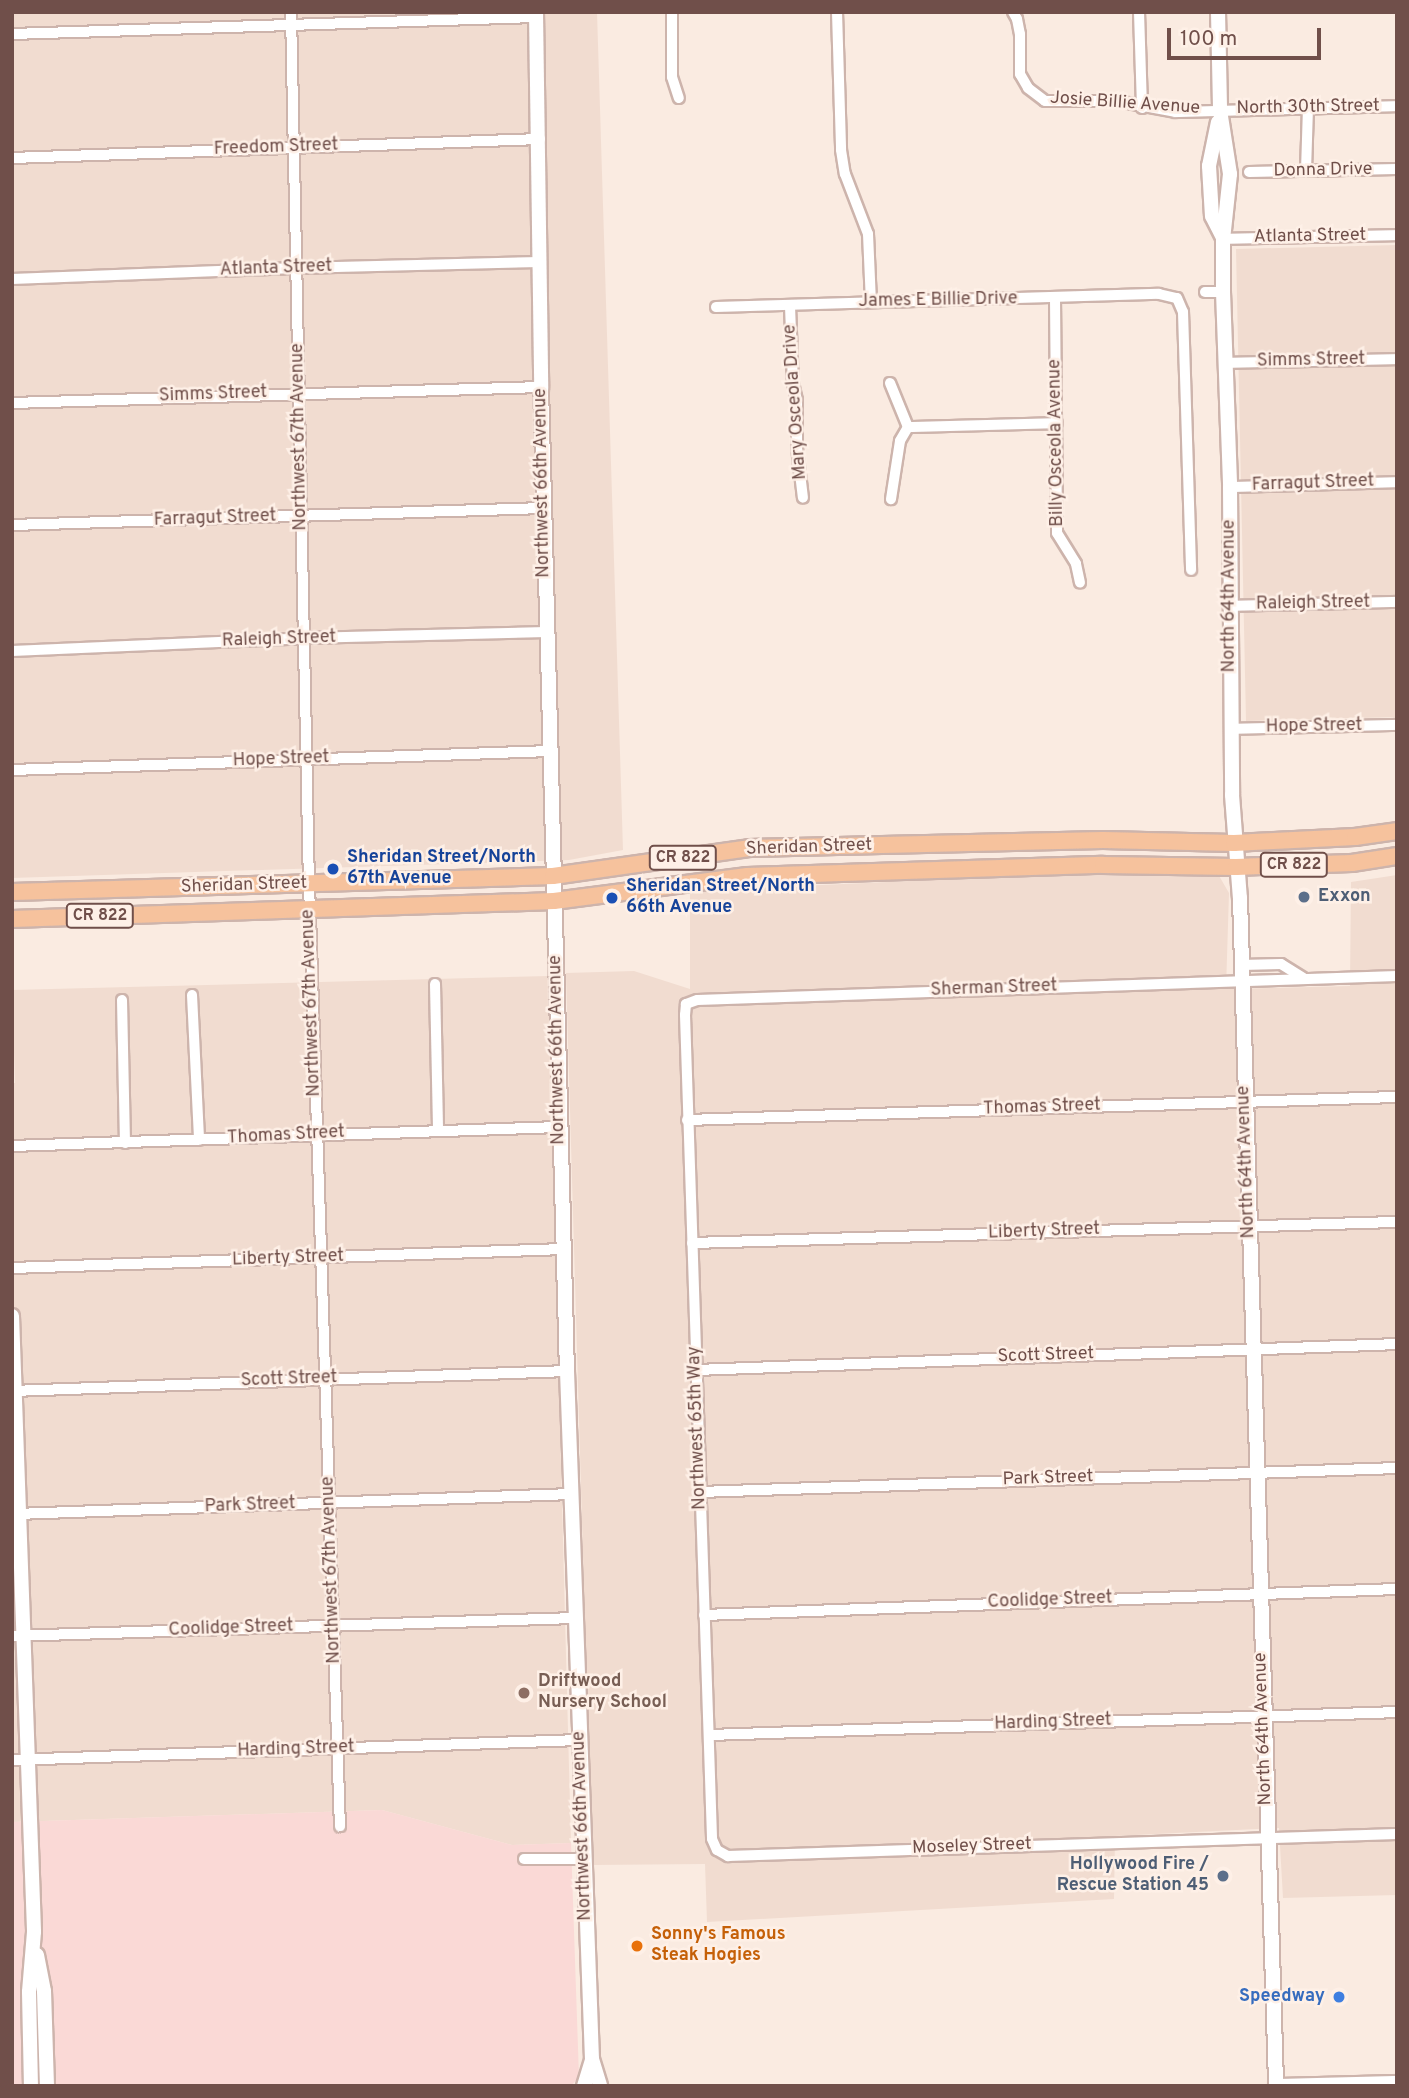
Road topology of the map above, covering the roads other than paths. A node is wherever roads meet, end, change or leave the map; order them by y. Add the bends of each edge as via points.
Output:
1 (291, 12) edge
2 (673, 12) edge
3 (837, 12) edge
4 (1013, 12) edge
5 (1139, 12) edge
6 (1218, 12) edge
7 (536, 15) edge
8 (291, 24) junction
9 (12, 34) edge
10 (679, 99) dead end
11 (1397, 106) edge
12 (1142, 108) junction
13 (1308, 108) junction
14 (1220, 110) junction
15 (540, 139) junction
16 (295, 147) junction
17 (12, 158) edge
18 (1397, 169) edge
19 (1306, 171) junction
20 (1249, 172) dead end
21 (1397, 235) edge
22 (1223, 239) junction
23 (540, 262) junction
24 (296, 268) junction
25 (12, 279) edge
26 (1205, 292) dead end
27 (1223, 292) junction
28 (1055, 298) junction
29 (872, 302) junction
30 (790, 306) junction
31 (716, 307) dead end
32 (1397, 359) edge
33 (1226, 363) junction
34 (890, 383) dead end
35 (541, 387) junction
36 (300, 392) junction
37 (12, 403) edge
38 (1057, 423) junction
39 (908, 428) junction
40 (1397, 482) edge
41 (1230, 487) junction
42 (803, 498) dead end
43 (891, 499) dead end
44 (544, 508) junction
45 (302, 516) junction
46 (12, 525) edge
47 (1191, 570) dead end
48 (1080, 583) dead end
49 (1397, 602) edge
50 (1230, 606) junction
51 (547, 632) junction
52 (305, 638) junction
53 (12, 651) edge
54 (1397, 725) edge
55 (1231, 729) junction
56 (550, 751) junction
57 (306, 760) junction
58 (12, 770) edge
59 (1397, 831) edge
60 (1234, 843) junction
61 (1397, 856) edge
62 (1236, 867) junction
63 (553, 876) junction
64 (309, 884) junction
65 (12, 892) edge
66 (554, 901) junction
67 (310, 910) junction
68 (12, 919) edge
69 (1241, 972) junction
70 (1397, 976) edge
71 (435, 984) dead end
72 (192, 995) dead end
73 (122, 1000) dead end
74 (686, 1004) joint
75 (1397, 1097) edge
76 (1245, 1101) junction
77 (687, 1120) junction
78 (559, 1127) junction
79 (438, 1129) junction
80 (316, 1135) junction
81 (198, 1140) junction
82 (125, 1143) junction
83 (12, 1146) edge
84 (1397, 1222) edge
85 (1249, 1225) junction
86 (692, 1243) junction
87 (564, 1249) junction
88 (320, 1258) junction
89 (12, 1268) edge
90 (12, 1316) edge
91 (1397, 1344) edge
92 (1253, 1348) junction
93 (696, 1370) junction
94 (567, 1371) junction
95 (325, 1379) junction
96 (14, 1391) edge
97 (1397, 1468) edge
98 (1256, 1471) junction
99 (700, 1492) junction
100 (572, 1494) junction
101 (330, 1504) junction
102 (16, 1514) edge
103 (1397, 1589) edge
104 (1260, 1593) junction
105 (704, 1615) junction
106 (576, 1618) junction
107 (334, 1625) junction
108 (18, 1636) edge
109 (1397, 1712) edge
110 (1264, 1716) junction
111 (709, 1735) junction
112 (580, 1740) junction
113 (338, 1748) junction
114 (29, 1759) junction
115 (12, 1760) edge
116 (340, 1826) dead end
117 (1397, 1834) edge
118 (1267, 1837) junction
119 (717, 1850) joint
120 (584, 1858) junction
121 (524, 1859) dead end
122 (34, 1933) junction
123 (592, 2059) junction
124 (1397, 2082) edge
125 (31, 2086) edge
126 (47, 2086) edge
127 (584, 2086) edge
128 (600, 2086) edge
129 (1276, 2086) edge

1 - 8 street, Northwest 67th Avenue
2 - 10 street via 672,77
3 - 29 street via 841,150 845,174 868,233
4 - 12 street, Josie Billie Avenue via 1020,34 1020,74 1028,88 1045,101 1117,101
5 - 12 street
6 - 14 street, North 64th Avenue
7 - 8 street
7 - 15 street, Northwest 66th Avenue
8 - 9 street
8 - 16 street, Northwest 67th Avenue
11 - 13 street, North 30th Street
12 - 14 street, Josie Billie Avenue
13 - 14 street, North 30th Street
13 - 19 street
14 - 22 street, North 64th Avenue via 1230,174
15 - 16 street, Freedom Street
15 - 23 street, Northwest 66th Avenue
16 - 17 street, Freedom Street
16 - 24 street, Northwest 67th Avenue
18 - 19 street, Donna Drive
19 - 20 street, Donna Drive
21 - 22 street, Atlanta Street
22 - 27 street, North 64th Avenue
23 - 24 street, Atlanta Street
23 - 35 street, Northwest 66th Avenue
24 - 25 street, Atlanta Street
24 - 36 street, Northwest 67th Avenue
26 - 27 street
27 - 33 street, North 64th Avenue
28 - 29 street, James E Billie Drive
28 - 38 street, Billy Osceola Avenue
28 - 47 street, James E Billie Drive via 1160,294 1177,298 1184,312
29 - 30 street, James E Billie Drive
30 - 31 street, James E Billie Drive
30 - 42 street, Mary Osceola Drive
32 - 33 street, Simms Street
33 - 41 street, North 64th Avenue
34 - 39 street
35 - 36 street, Simms Street
35 - 44 street, Northwest 66th Avenue
36 - 37 street, Simms Street
36 - 45 street, Northwest 67th Avenue
38 - 39 street
38 - 48 street, Billy Osceola Avenue via 1057,533 1076,564
39 - 43 street via 900,441
40 - 41 street, Farragut Street
41 - 50 street, North 64th Avenue
44 - 45 street, Farragut Street
44 - 51 street, Northwest 66th Avenue
45 - 46 street, Farragut Street
45 - 52 street, Northwest 67th Avenue
49 - 50 street, Raleigh Street
50 - 55 street, North 64th Avenue
51 - 52 street, Raleigh Street
51 - 56 street, Northwest 66th Avenue
52 - 53 street, Raleigh Street
52 - 57 street, Northwest 67th Avenue
54 - 55 street, Hope Street
55 - 60 street, North 64th Avenue
56 - 57 street, Hope Street
56 - 63 street, Northwest 66th Avenue
57 - 58 street, Hope Street
57 - 64 street, Northwest 67th Avenue
59 - 60 main road, Sheridan Street / CR 822
60 - 62 street, North 64th Avenue
60 - 63 main road, Sheridan Street / CR 822 via 749,848
61 - 62 main road, Sheridan Street / CR 822 via 1353,863
62 - 66 main road, Sheridan Street / CR 822 via 1084,865 747,876
62 - 69 street, North 64th Avenue
63 - 64 main road, Sheridan Street / CR 822
63 - 66 street, Northwest 66th Avenue
64 - 65 main road, Sheridan Street / CR 822
64 - 67 street, Northwest 67th Avenue
66 - 67 main road, Sheridan Street / CR 822
66 - 78 street, Northwest 66th Avenue
67 - 68 main road, Sheridan Street / CR 822
67 - 80 street, Northwest 67th Avenue
69 - 70 street, Sherman Street via 1303,978
69 - 74 street, Sherman Street
69 - 76 street, North 64th Avenue
71 - 79 street
72 - 81 street
73 - 82 street
74 - 77 street, Northwest 65th Way
75 - 76 street, Thomas Street
76 - 77 street, Thomas Street
76 - 85 street, North 64th Avenue
77 - 86 street, Northwest 65th Way
78 - 79 street, Thomas Street
78 - 87 street, Northwest 66th Avenue
79 - 80 street, Thomas Street
80 - 81 street, Thomas Street
80 - 88 street, Northwest 67th Avenue
81 - 82 street, Thomas Street
82 - 83 street, Thomas Street
84 - 85 street, Liberty Street
85 - 86 street, Liberty Street
85 - 92 street, North 64th Avenue
86 - 93 street, Northwest 65th Way
87 - 88 street, Liberty Street
87 - 94 street, Northwest 66th Avenue
88 - 89 street, Liberty Street
88 - 95 street, Northwest 67th Avenue
90 - 96 street
91 - 92 street, Scott Street
92 - 93 street, Scott Street
92 - 98 street, North 64th Avenue
93 - 99 street, Northwest 65th Way
94 - 95 street, Scott Street
94 - 100 street, Northwest 66th Avenue
95 - 96 street, Scott Street
95 - 101 street, Northwest 67th Avenue
96 - 102 street
97 - 98 street, Park Street
98 - 99 street, Park Street
98 - 104 street, North 64th Avenue
99 - 105 street, Northwest 65th Way
100 - 101 street, Park Street
100 - 106 street, Northwest 66th Avenue
101 - 102 street, Park Street
101 - 107 street, Northwest 67th Avenue
102 - 108 street
103 - 104 street, Coolidge Street
104 - 105 street, Coolidge Street
104 - 110 street, North 64th Avenue
105 - 111 street, Northwest 65th Way
106 - 107 street, Coolidge Street
106 - 112 street, Northwest 66th Avenue
107 - 108 street, Coolidge Street
107 - 113 street, Northwest 67th Avenue
108 - 114 street
109 - 110 street, Harding Street
110 - 111 street, Harding Street
110 - 118 street, North 64th Avenue
111 - 119 street, Northwest 65th Way via 712,1839
112 - 113 street, Harding Street
112 - 120 street, Northwest 66th Avenue
113 - 114 street, Harding Street
113 - 116 street, Northwest 67th Avenue
114 - 115 street, Harding Street
114 - 122 street
117 - 118 street, Moseley Street
118 - 119 street, Moseley Street via 728,1856
118 - 129 street, North 64th Avenue
120 - 121 street
120 - 123 street, Northwest 66th Avenue
122 - 125 street via 29,1992
122 - 126 street via 44,1991
123 - 127 street
123 - 128 street, Northwest 66th Avenue
124 - 129 street

